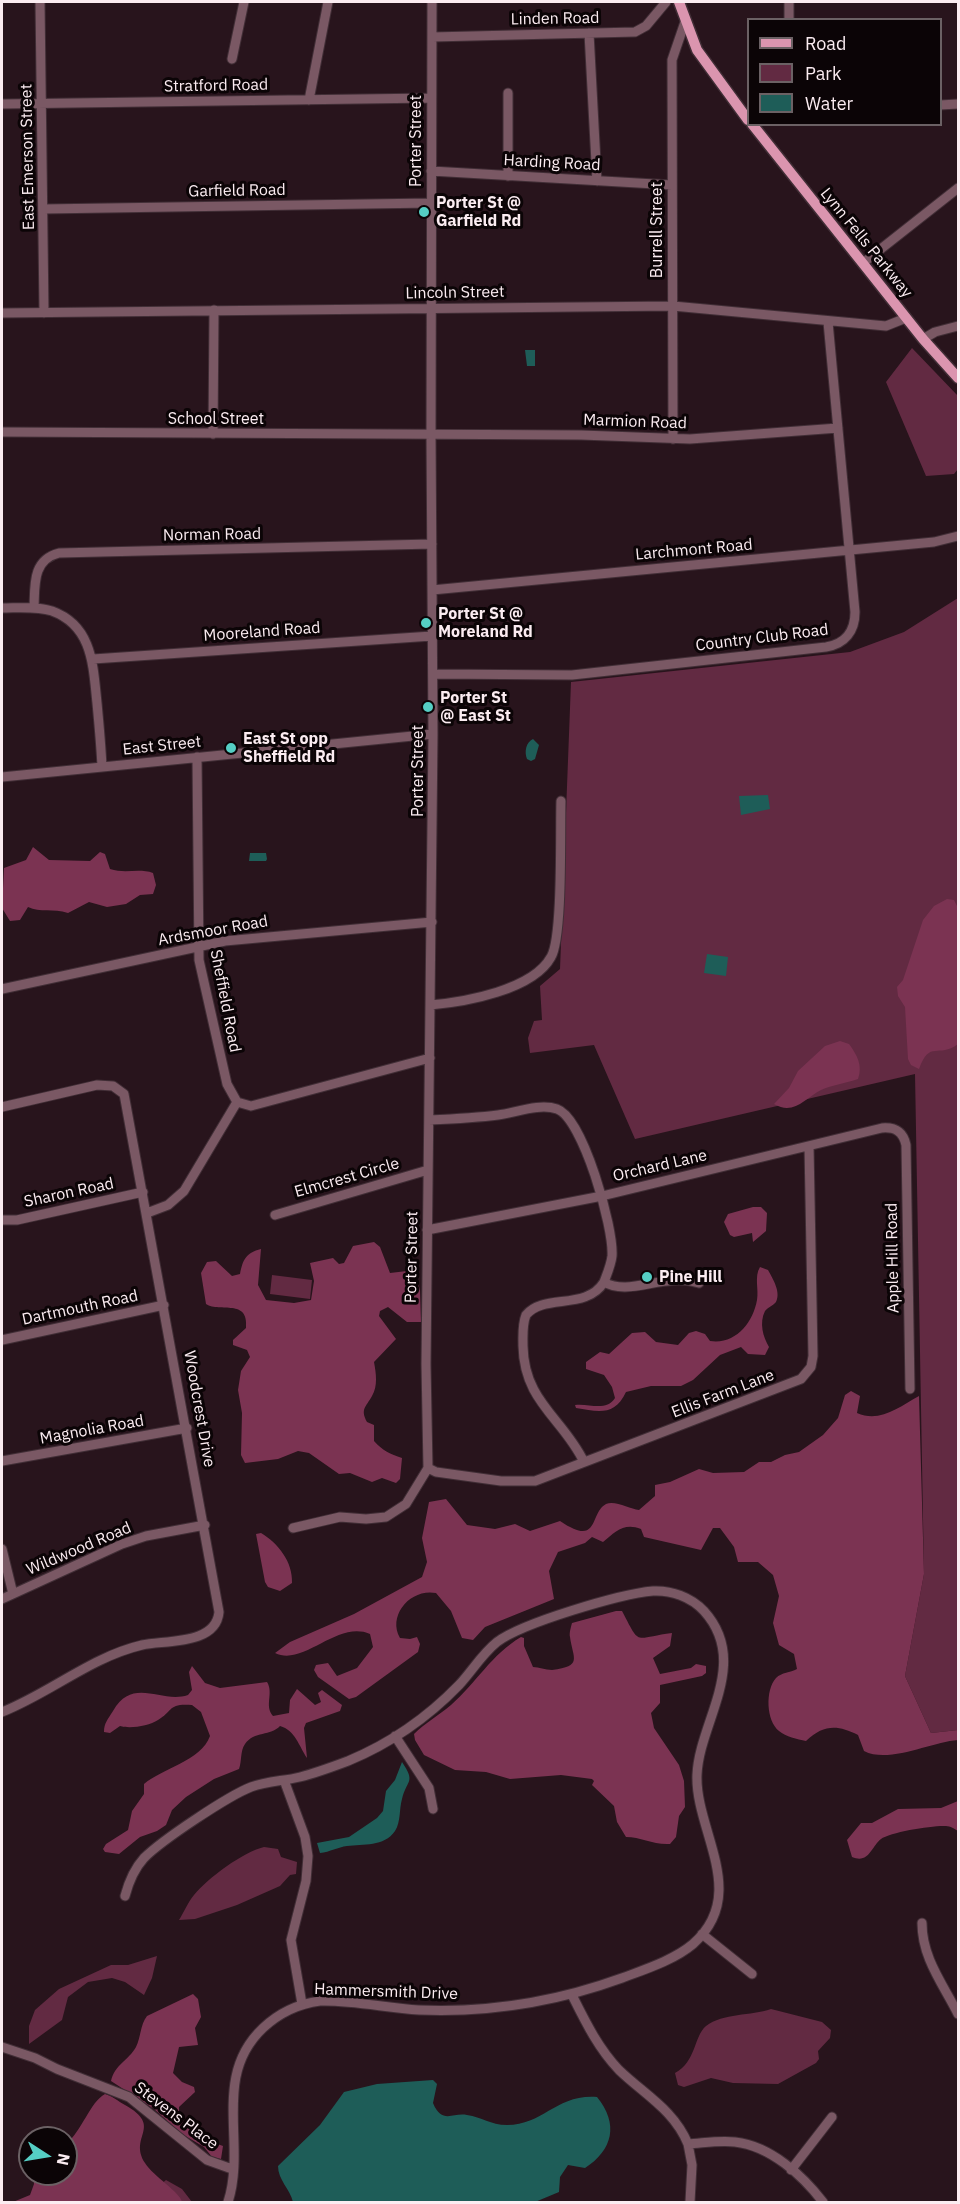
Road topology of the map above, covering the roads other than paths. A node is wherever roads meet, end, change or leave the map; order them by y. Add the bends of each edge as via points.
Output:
1 (40, 2) edge
2 (244, 2) edge
3 (328, 2) edge
4 (432, 2) edge
5 (666, 2) edge
6 (679, 2) edge
7 (789, 2) edge
8 (789, 18) edge
9 (685, 22) junction
10 (589, 33) junction
11 (432, 37) junction
12 (232, 59) dead end
13 (508, 93) dead end
14 (431, 98) junction
15 (309, 100) junction
16 (2, 104) edge
17 (42, 104) junction
18 (958, 104) edge
19 (942, 105) edge
20 (747, 119) edge
21 (754, 126) edge
22 (431, 171) junction
23 (508, 176) junction
24 (597, 181) junction
25 (672, 185) junction
26 (958, 188) edge
27 (431, 203) junction
28 (43, 208) junction
29 (863, 263) junction
30 (673, 306) junction
31 (430, 308) junction
32 (214, 310) junction
33 (2, 313) edge
34 (44, 313) junction
35 (906, 318) junction
36 (828, 322) junction
37 (958, 326) edge
38 (923, 339) junction
39 (958, 378) edge
40 (838, 428) junction
41 (2, 432) edge
42 (213, 434) junction
43 (431, 435) junction
44 (673, 439) junction
45 (958, 536) edge
46 (432, 544) junction
47 (849, 550) junction
48 (432, 590) junction
49 (2, 608) edge
50 (34, 608) junction
51 (432, 636) junction
52 (93, 659) junction
53 (433, 674) junction
54 (433, 734) junction
55 (196, 757) junction
56 (102, 767) junction
57 (2, 777) edge
58 (561, 801) dead end
59 (432, 922) junction
60 (198, 947) junction
61 (2, 989) edge
62 (430, 1005) junction
63 (430, 1058) junction
64 (237, 1102) junction
65 (2, 1107) edge
66 (429, 1120) junction
67 (898, 1130) joint
68 (809, 1146) junction
69 (428, 1170) junction
70 (143, 1192) junction
71 (602, 1196) junction
72 (147, 1213) junction
73 (275, 1215) dead end
74 (2, 1220) edge
75 (427, 1230) junction
76 (604, 1282) junction
77 (699, 1283) dead end
78 (164, 1305) junction
79 (2, 1340) edge
80 (910, 1389) dead end
81 (187, 1428) junction
82 (2, 1461) edge
83 (584, 1462) junction
84 (428, 1468) junction
85 (205, 1525) junction
86 (293, 1528) dead end
87 (2, 1549) edge
88 (13, 1593) junction
89 (2, 1599) edge
90 (2, 1712) edge
91 (395, 1736) junction
92 (284, 1780) junction
93 (433, 1809) dead end
94 (125, 1896) dead end
95 (922, 1923) dead end
96 (702, 1934) junction
97 (752, 1974) dead end
98 (572, 1995) junction
99 (302, 2004) junction
100 (958, 2014) edge
101 (2, 2047) edge
102 (832, 2117) dead end
103 (688, 2144) junction
104 (232, 2169) junction
105 (791, 2169) junction
106 (228, 2202) edge
107 (690, 2202) edge
108 (823, 2202) edge

1 - 17 street, East Emerson Street
2 - 12 street
3 - 15 street
4 - 11 street, Porter Street
5 - 10 street, Linden Road via 639,31
6 - 9 main road
7 - 8 street
9 - 20 main road via 706,65
9 - 25 street, Burrell Street via 672,57
10 - 11 street, Linden Road
10 - 24 street
11 - 14 street, Porter Street
13 - 23 street
14 - 15 street, Stratford Road
14 - 22 street, Porter Street
15 - 17 street, Stratford Road
16 - 17 street, Stratford Road
17 - 28 street, East Emerson Street
18 - 19 street
21 - 29 main road, Lynn Fells Parkway
22 - 23 street, Harding Road
22 - 27 street, Porter Street
23 - 24 street, Harding Road
24 - 25 street, Harding Road
25 - 30 street, Burrell Street
26 - 29 street
27 - 28 street, Garfield Road
27 - 31 street, Porter Street
28 - 34 street, East Emerson Street
29 - 35 main road, Lynn Fells Parkway
30 - 31 street, Lincoln Street
30 - 36 street, Lincoln Street
30 - 44 street, Burrell Street
31 - 32 street, Lincoln Street
31 - 43 street, Porter Street
32 - 34 street, Lincoln Street
32 - 42 street
33 - 34 street, Lincoln Street
35 - 36 street, Lincoln Street via 888,326
35 - 38 main road, Lynn Fells Parkway
36 - 40 street, Country Club Road
37 - 38 street via 933,332
38 - 39 main road, Lynn Fells Parkway
40 - 44 street, Marmion Road
40 - 47 street, Country Club Road
41 - 42 street, School Street
42 - 43 street, School Street
43 - 44 street, Marmion Road
43 - 46 street, Porter Street
45 - 47 street, Larchmont Road
46 - 48 street, Porter Street
46 - 50 street, Norman Road via 59,553 39,567
47 - 48 street, Larchmont Road
47 - 53 street, Country Club Road via 855,621 848,636 830,647 570,675
48 - 51 street, Porter Street
49 - 50 street
50 - 52 street via 52,611 74,625 86,640
51 - 52 street, Mooreland Road
51 - 53 street, Porter Street
52 - 56 street
53 - 54 street, Porter Street
54 - 55 street, East Street
54 - 59 street, Porter Street
55 - 56 street, East Street
55 - 60 street, Sheffield Road
56 - 57 street, East Street
58 - 62 street via 557,937 550,959 537,971 498,992
59 - 60 street, Ardsmoor Road via 243,938
59 - 62 street, Porter Street
60 - 61 street, Ardsmoor Road
60 - 64 street, Sheffield Road via 227,1084
62 - 63 street, Porter Street
63 - 64 street via 260,1104 247,1106
63 - 66 street, Porter Street
64 - 72 street via 184,1191 168,1206
65 - 70 street, Woodcrest Drive via 103,1084 118,1088 127,1102
66 - 69 street, Porter Street
66 - 71 street via 545,1108 559,1110 575,1127
67 - 68 street, Orchard Lane via 882,1128
67 - 80 street, Apple Hill Road via 906,1145
68 - 71 street, Orchard Lane
68 - 83 street, Ellis Farm Lane via 813,1356 807,1374 795,1382
69 - 73 street, Elmcrest Circle
69 - 75 street, Porter Street
70 - 72 street, Woodcrest Drive
70 - 74 street, Sharon Road
71 - 75 street, Orchard Lane
71 - 76 street via 612,1252
72 - 78 street, Woodcrest Drive
75 - 84 street, Porter Street
76 - 77 street via 619,1287 674,1278
76 - 83 street via 587,1297 531,1310 523,1325 524,1363 530,1386 576,1445
78 - 79 street, Dartmouth Road
78 - 81 street, Woodcrest Drive
81 - 82 street, Magnolia Road
81 - 85 street, Woodcrest Drive
83 - 84 street, Ellis Farm Lane via 544,1479 522,1482
84 - 86 street via 406,1504 391,1515 371,1520 334,1517
85 - 88 street, Wildwood Road via 132,1541
85 - 90 street, Woodcrest Drive via 219,1604 219,1616 213,1627 188,1639 142,1645 111,1656
87 - 88 street
88 - 89 street, Wildwood Road
91 - 92 street, Hammersmith Drive via 345,1762
91 - 93 street via 429,1788
91 - 96 street, Hammersmith Drive via 436,1707 492,1646 518,1629 639,1593 667,1592 692,1601 714,1626 723,1670 719,1699 698,1769 719,1884 716,1907
92 - 94 street, Hammersmith Drive via 258,1785 231,1797 155,1848 134,1870
92 - 99 street via 308,1856 291,1948
95 - 100 street via 926,1954
96 - 97 street
96 - 98 street, Hammersmith Drive via 688,1948 660,1963
98 - 99 street, Hammersmith Drive via 459,2010 336,2001
98 - 103 street via 605,2053 667,2110
99 - 104 street, Hammersmith Drive via 271,2021 251,2041 239,2061 232,2090
101 - 104 street, Stevens Place via 129,2097 207,2160
102 - 105 street
103 - 105 street via 741,2143 766,2152
103 - 107 street via 692,2165
104 - 106 street, Hammersmith Drive
105 - 108 street

